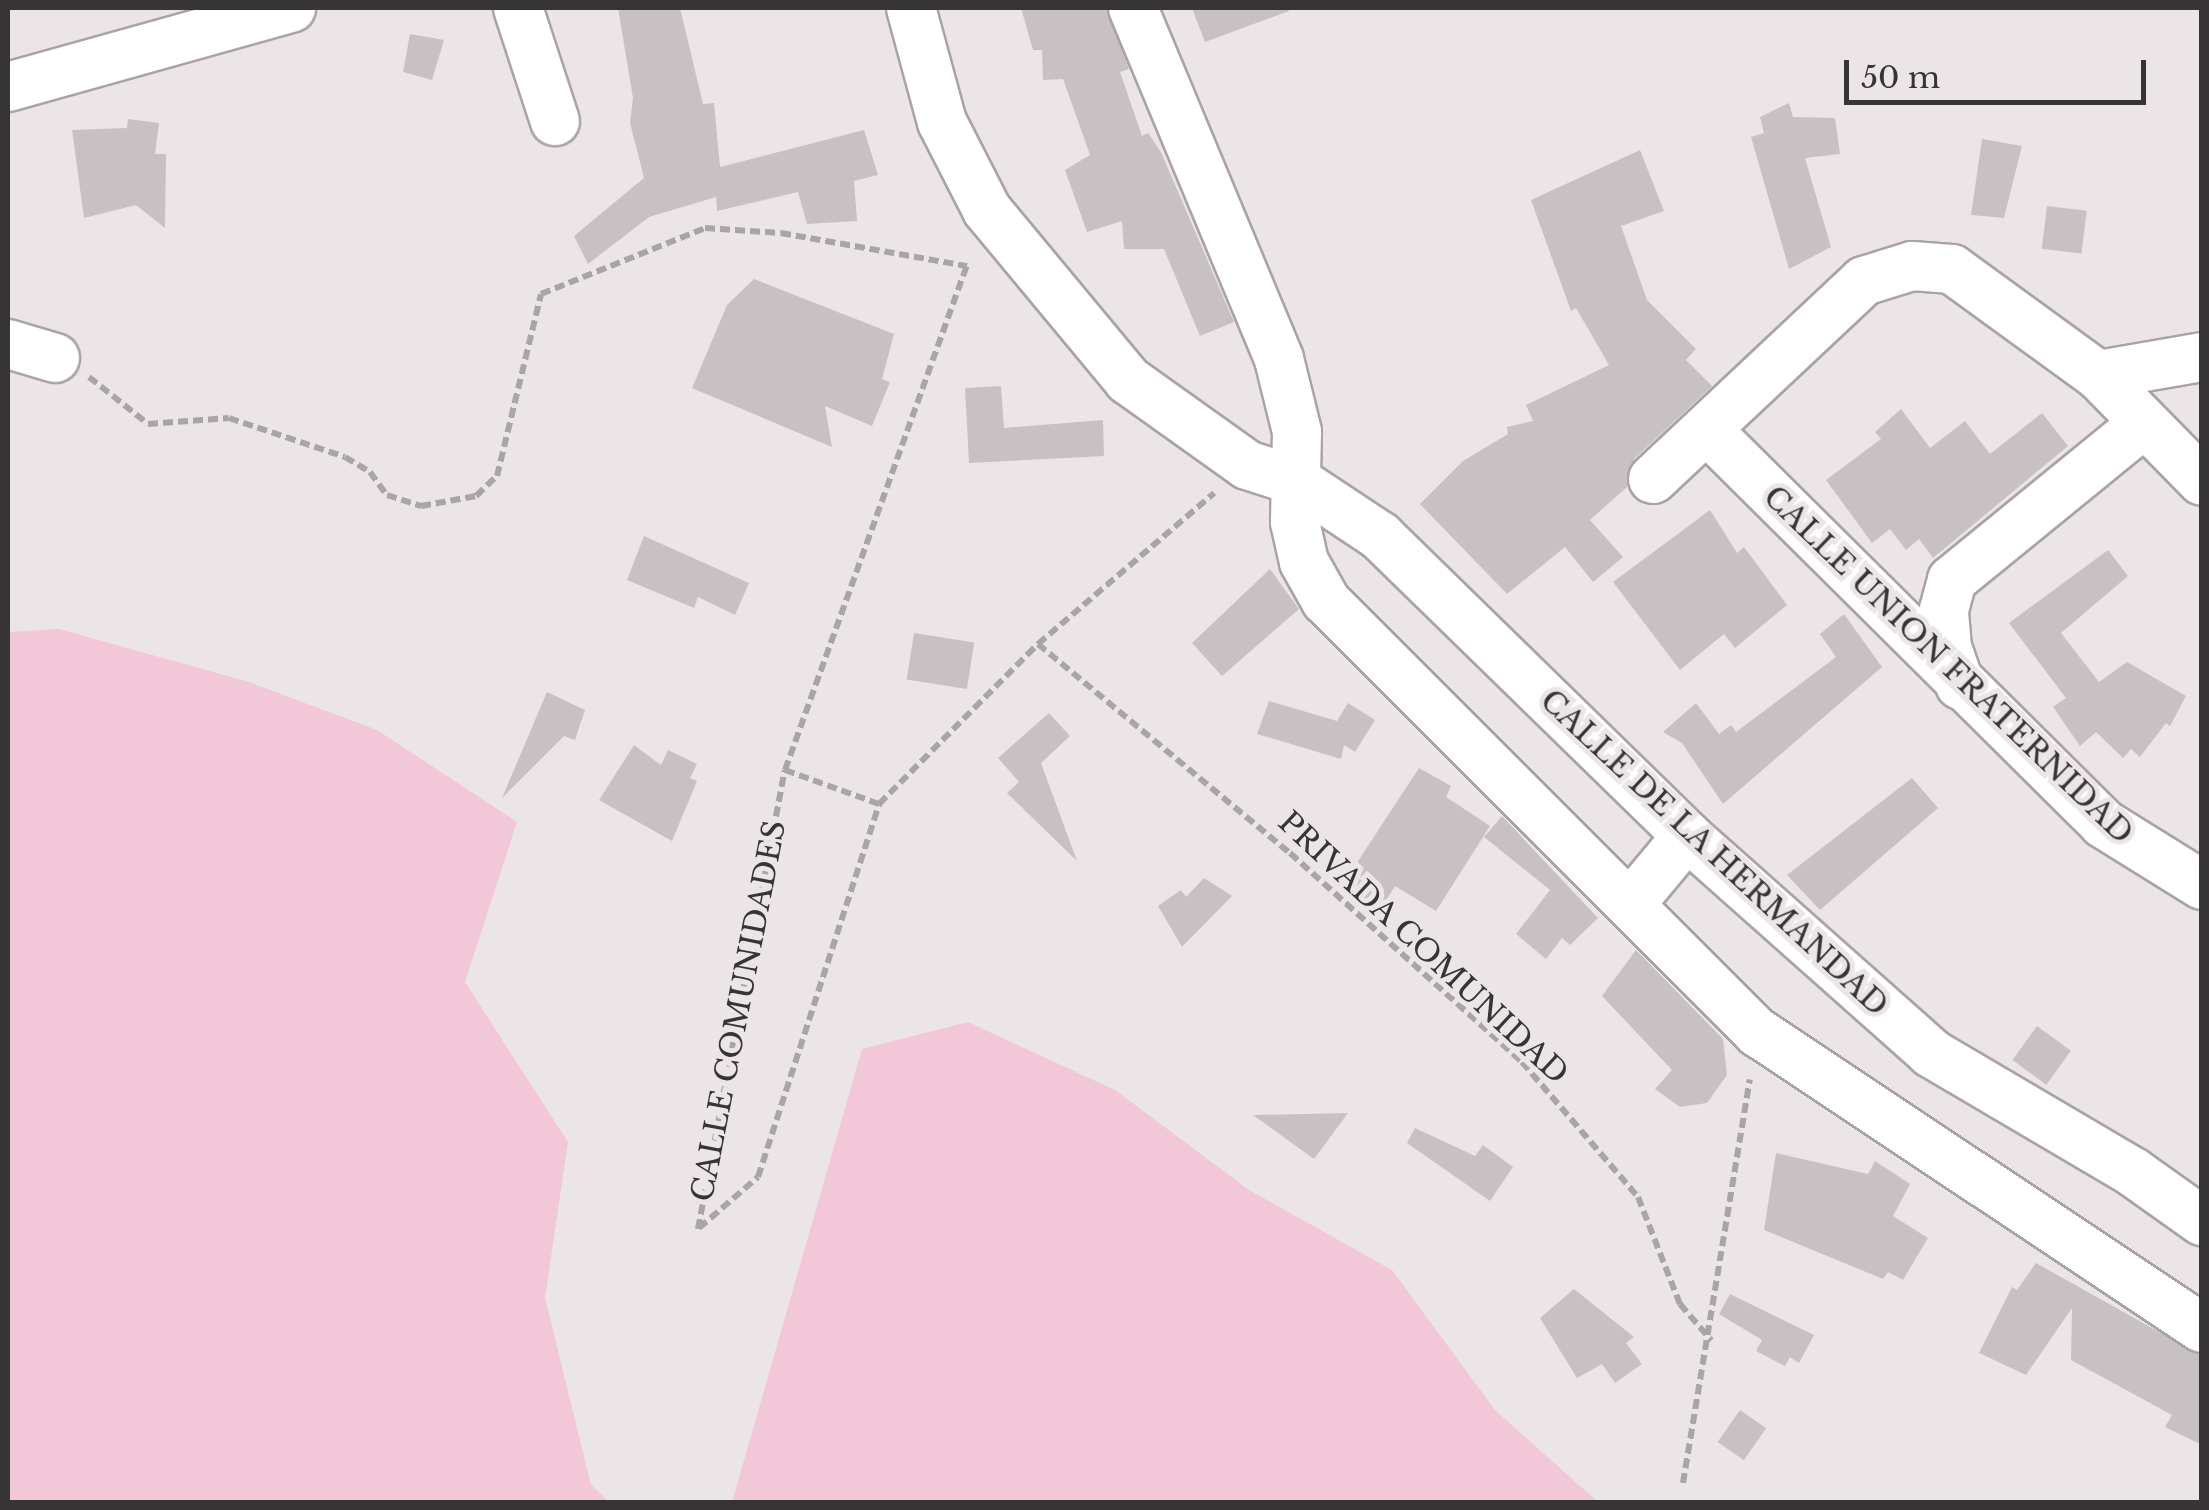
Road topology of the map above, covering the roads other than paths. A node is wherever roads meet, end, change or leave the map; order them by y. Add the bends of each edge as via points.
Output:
1 (291, 8) edge
2 (518, 8) edge
3 (911, 8) edge
4 (1133, 8) edge
5 (8, 87) edge
6 (555, 121) dead end
7 (8, 344) edge
8 (2202, 357) edge
9 (55, 358) road end
10 (2098, 375) junction
11 (2142, 425) junction
12 (1707, 430) junction
13 (1653, 479) dead end
14 (1297, 481) junction
15 (2202, 481) edge
16 (1960, 685) junction
17 (1687, 836) junction
18 (2202, 885) edge
19 (1632, 902) junction
20 (2202, 1221) edge
21 (2202, 1328) edge

1 - 5 street
2 - 6 street
3 - 14 street, CALLE DE LA HERMANDAD via 942,122 988,210 1128,380 1247,465
4 - 14 street via 1279,360 1297,432
7 - 9 street
8 - 10 street
10 - 11 street
10 - 12 street via 1952,269 1912,266 1864,281
11 - 15 street
11 - 16 street via 1952,580 1944,610
12 - 13 street
12 - 16 street, CALLE UNION FRATERNIDAD
14 - 17 street, CALLE DE LA HERMANDAD via 1380,536
14 - 19 street via 1295,522 1304,562 1326,602
16 - 18 street, CALLE UNION FRATERNIDAD via 2104,824
17 - 19 street
17 - 20 street, CALLE DE LA HERMANDAD via 1931,1052
19 - 21 street via 1758,1032

